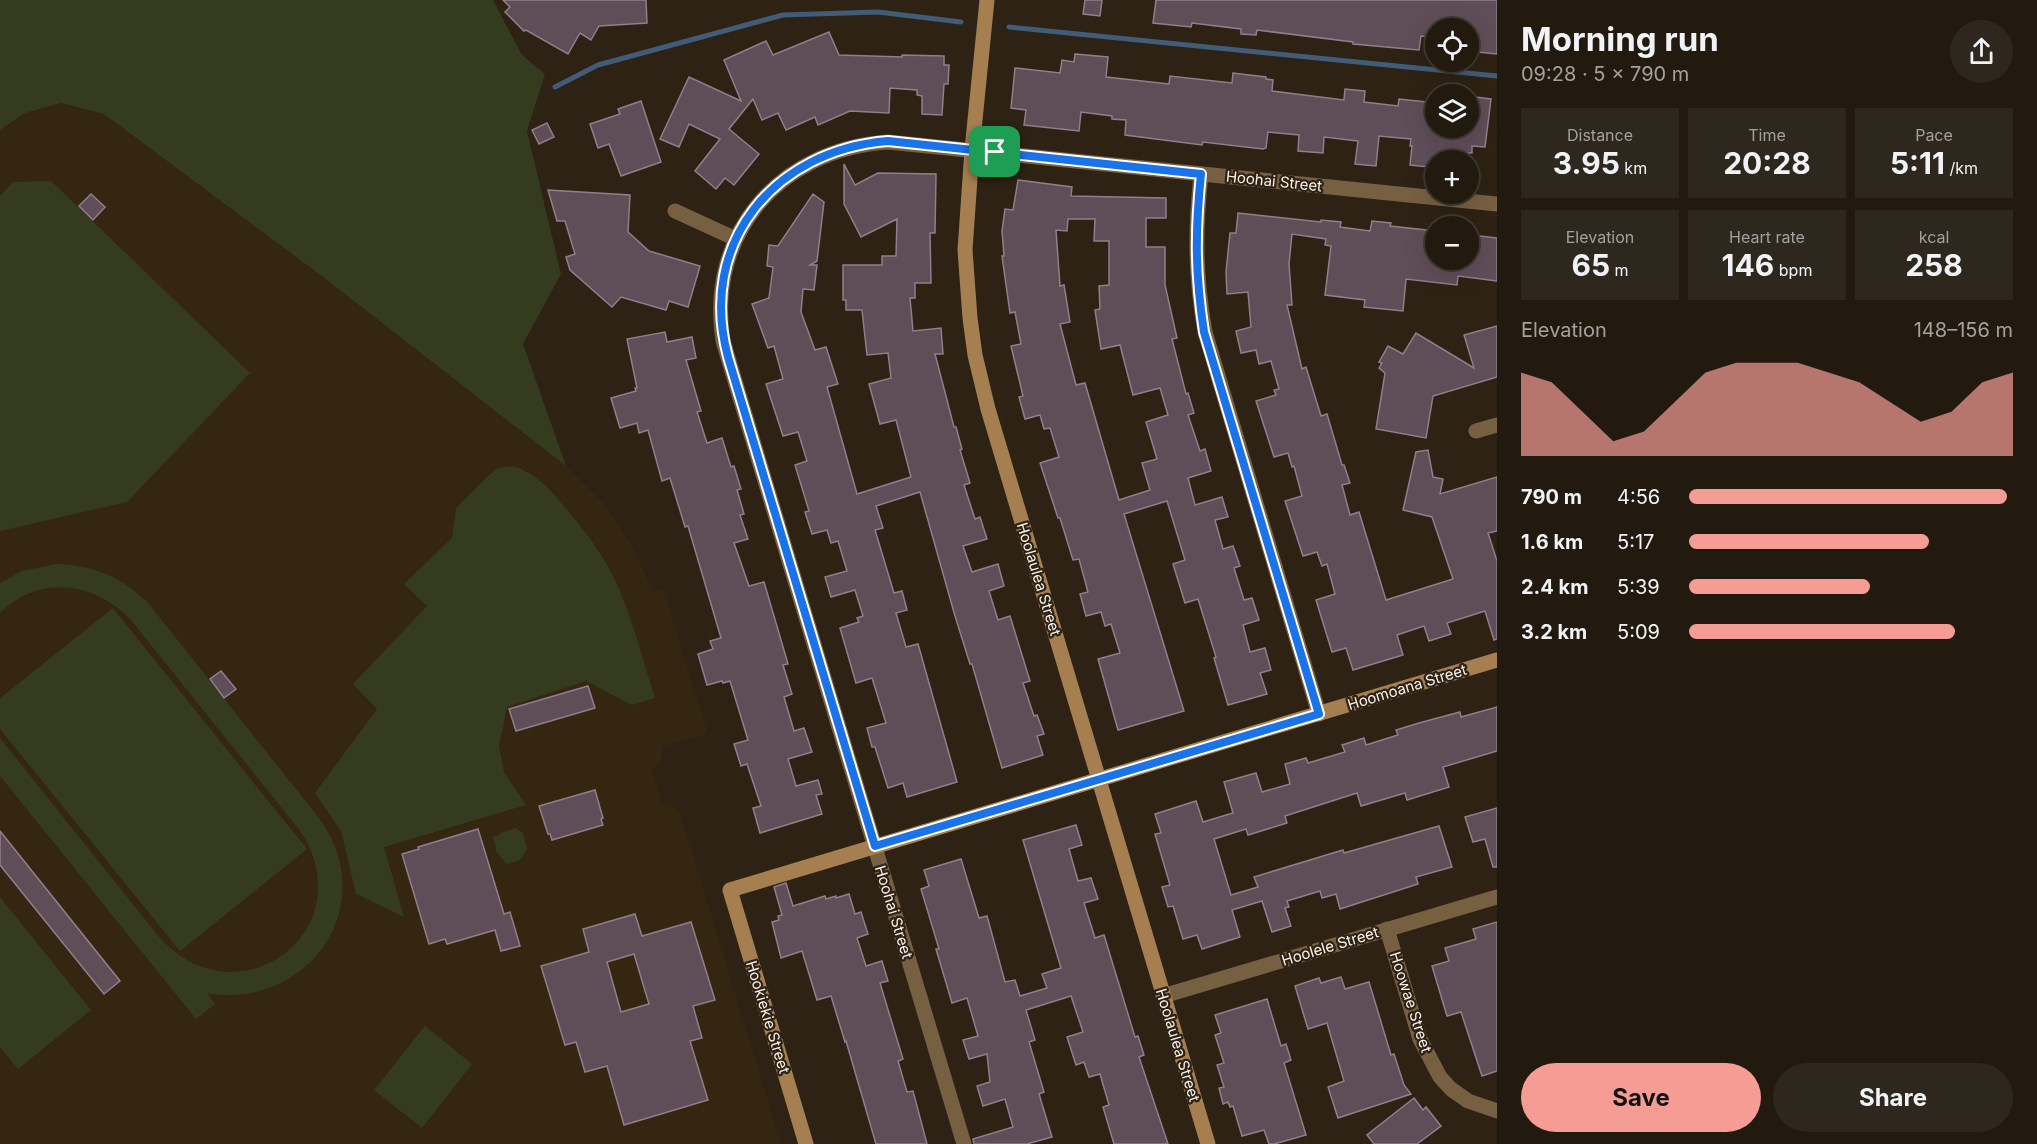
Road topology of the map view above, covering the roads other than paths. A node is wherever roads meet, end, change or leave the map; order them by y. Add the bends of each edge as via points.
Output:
1 (987, 0) edge
2 (972, 150) junction
3 (1201, 174) junction
4 (1497, 204) edge
5 (675, 211) dead end
6 (736, 239) junction
7 (1497, 425) edge
8 (1476, 432) dead end
9 (1497, 660) edge
10 (1319, 714) junction
11 (1098, 779) junction
12 (875, 846) junction
13 (730, 890) joint
14 (1497, 897) edge
15 (1387, 929) junction
16 (1163, 996) junction
17 (1497, 1111) edge
18 (806, 1144) edge
19 (964, 1144) edge
20 (1208, 1144) edge

1 - 2 street, Hoolaulea Street
2 - 3 street, Hoohai Street
2 - 6 street, Hoohai Street via 888,141 826,154 786,176 771,190
2 - 11 street, Hoolaulea Street via 965,250 975,355 991,421
3 - 4 street, Hoohai Street
3 - 10 street via 1196,254 1204,332
5 - 6 street
6 - 12 street, Hoohai Street via 721,290 723,341
7 - 8 street
9 - 10 street, Hoomoana Street
10 - 11 street, Hoomoana Street
11 - 12 street, Hoomoana Street
11 - 16 street, Hoolaulea Street
12 - 13 street, Hoomoana Street
12 - 19 street, Hoohai Street
13 - 18 street, Hookiekie Street
14 - 15 street, Hoolele Street
15 - 16 street, Hoolele Street
15 - 17 street, Hoowae Street via 1420,1040 1440,1077 1468,1101
16 - 20 street, Hoolaulea Street

